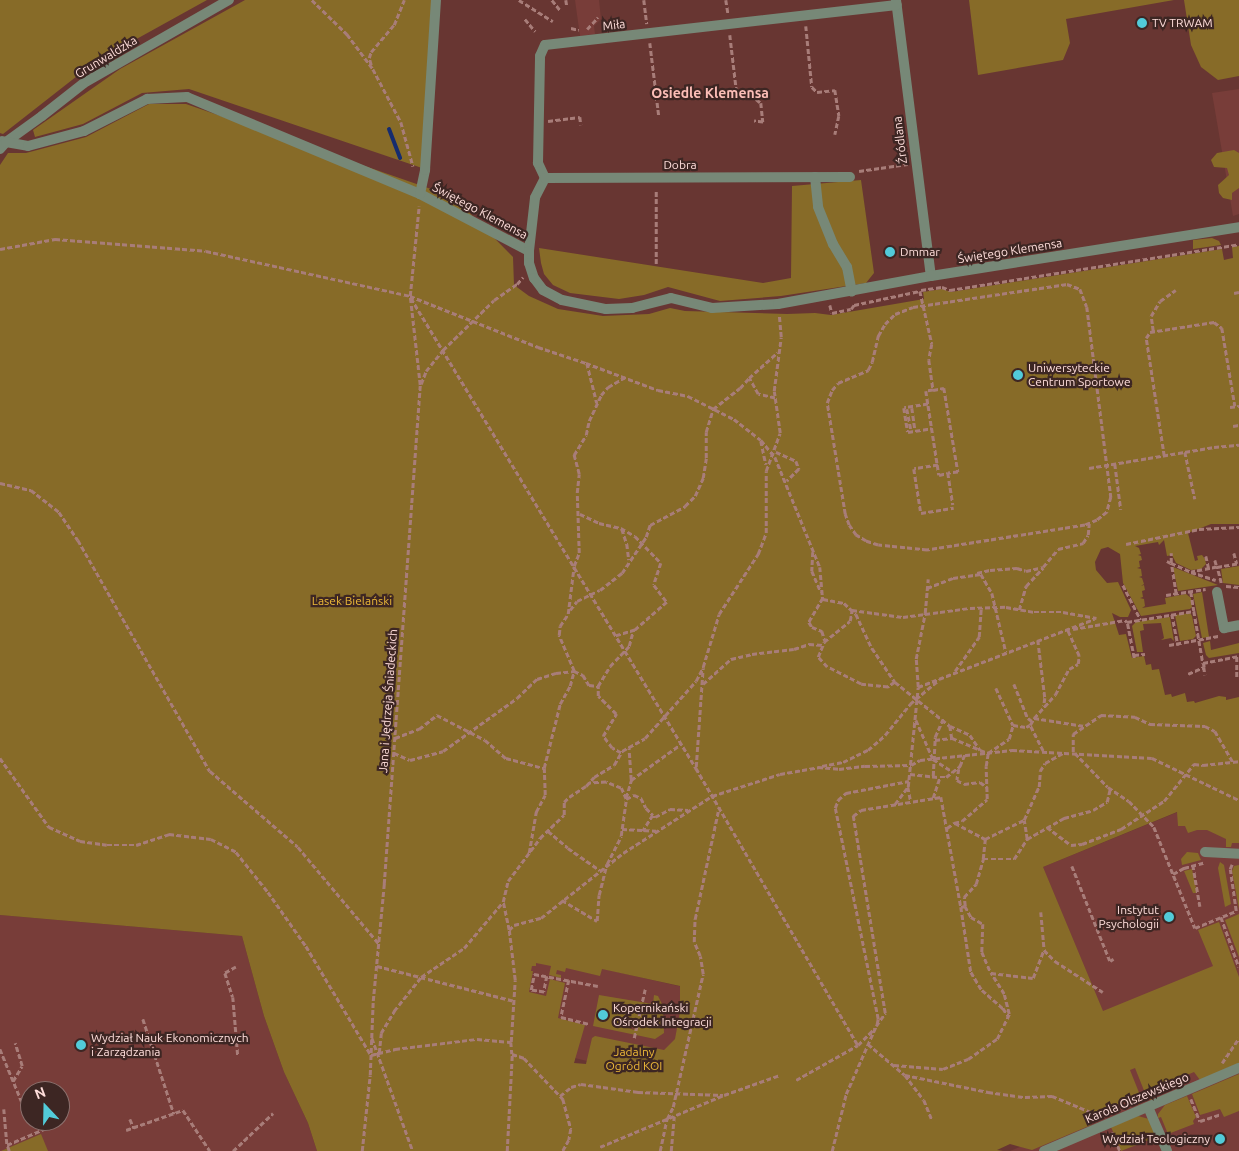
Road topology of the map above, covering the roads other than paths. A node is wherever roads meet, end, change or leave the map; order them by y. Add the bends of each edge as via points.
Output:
1 (229, 0) edge
2 (436, 0) edge
3 (896, 3) edge
4 (2, 144) edge
5 (852, 174) road end
6 (815, 177) junction
7 (545, 178) junction
8 (420, 194) junction
9 (1239, 227) edge
10 (529, 251) junction
11 (931, 276) junction
12 (852, 292) junction
13 (1217, 587) road end
14 (1239, 625) edge
15 (1205, 852) dead end
16 (1239, 854) edge
17 (1239, 1068) edge
18 (1148, 1107) junction
19 (1044, 1151) edge
20 (1167, 1151) edge

1 - 4 street, Grunwaldzka via 84,82
2 - 8 street via 425,170
3 - 7 street, Miła via 548,44 541,49 540,56 538,129 538,163
3 - 11 street, Źródlana
4 - 8 street, Świętego Klemensa via 28,146 45,142 84,131 147,99 187,97
5 - 6 street, Dobra
6 - 7 street, Dobra
6 - 12 street via 818,206 833,244 847,266
7 - 10 street via 535,198
8 - 10 street, Świętego Klemensa
9 - 11 street, Świętego Klemensa
10 - 12 street, Świętego Klemensa via 531,269 539,286 552,296 615,309 644,306 671,298 712,308 778,304
11 - 12 street, Świętego Klemensa
13 - 14 street via 1224,628
15 - 16 street
17 - 18 street, Karola Olszewskiego
18 - 19 street, Karola Olszewskiego
18 - 20 street

